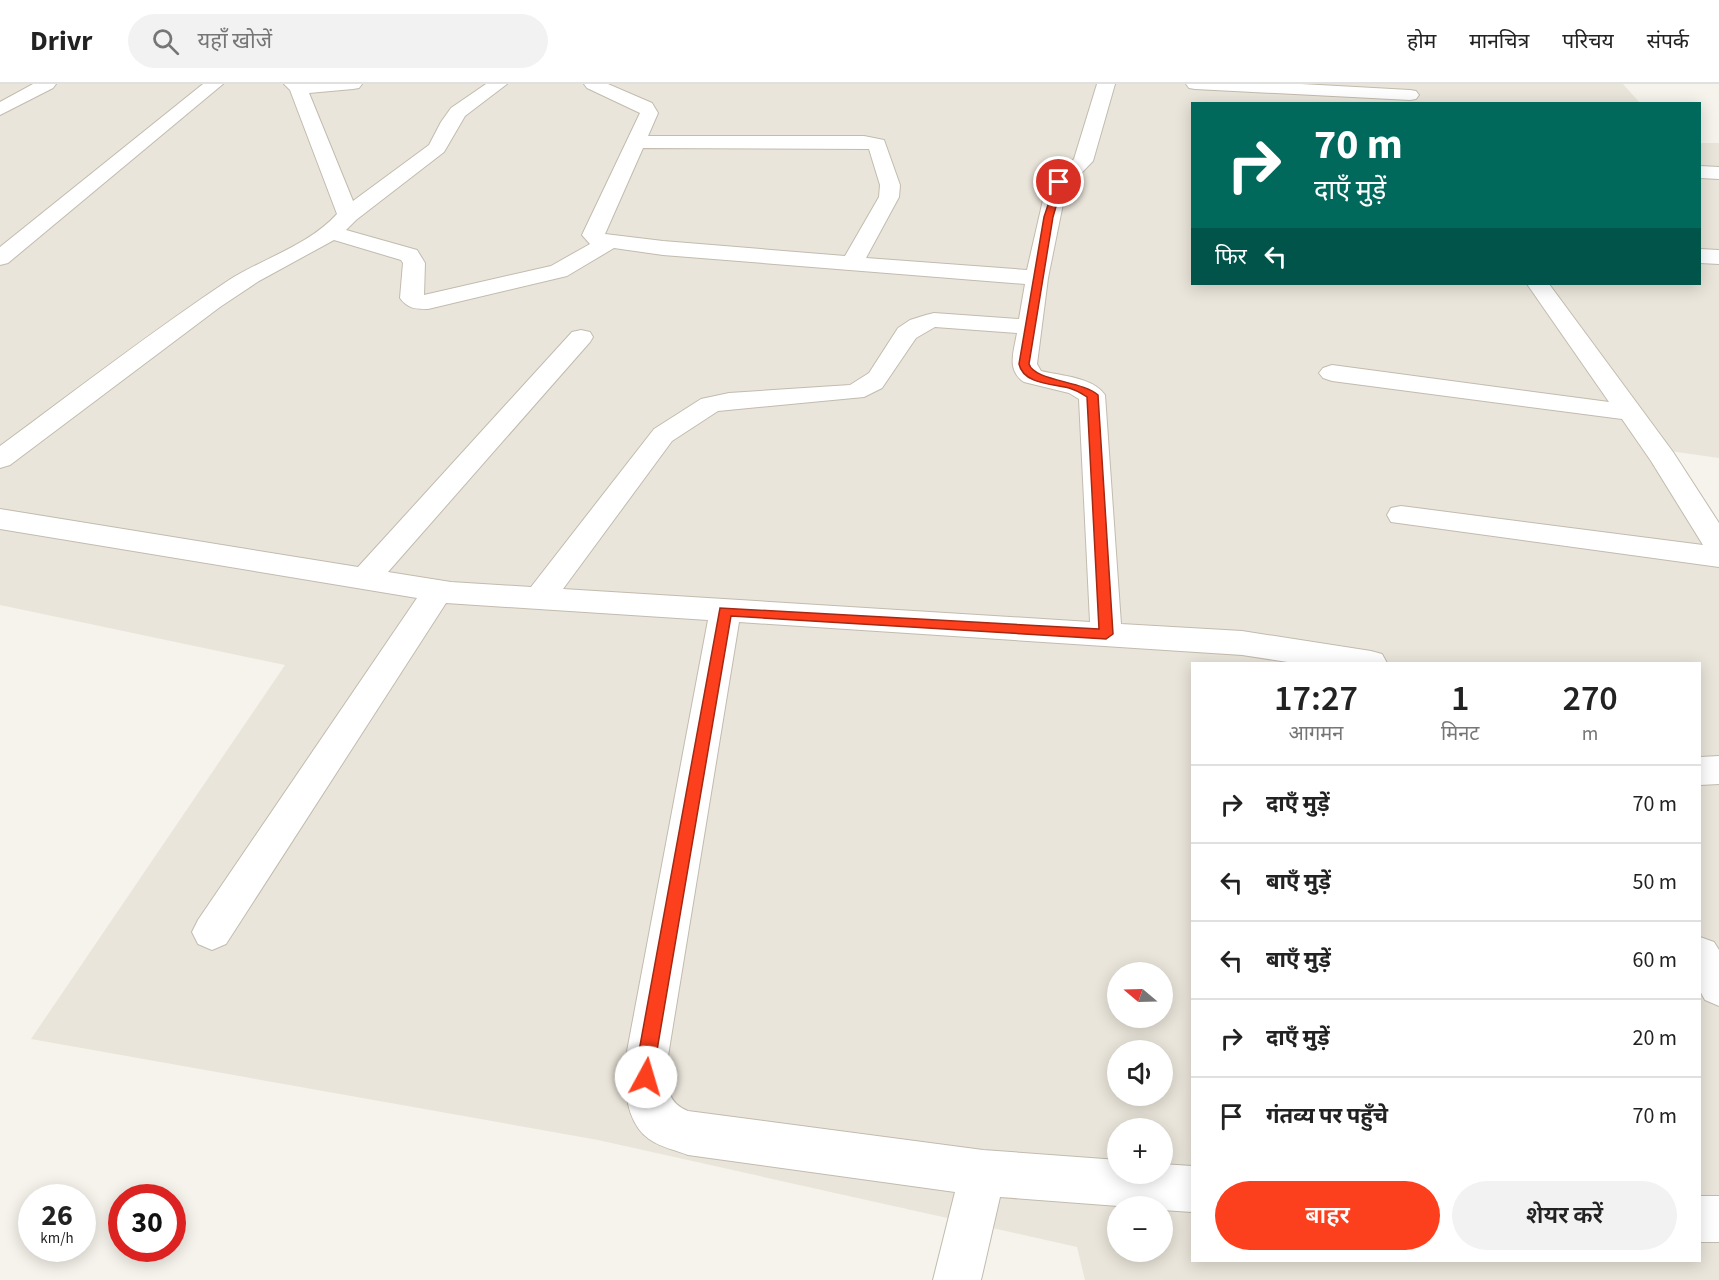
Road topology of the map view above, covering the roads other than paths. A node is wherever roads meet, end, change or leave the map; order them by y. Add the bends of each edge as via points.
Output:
1 (47, 84) edge
2 (214, 84) edge
3 (353, 84) edge
4 (498, 84) edge
5 (593, 84) edge
6 (1106, 84) edge
7 (1196, 84) edge
8 (296, 86) edge
9 (1410, 94) edge
10 (0, 109) edge
11 (636, 142) junction
12 (1701, 172) edge
13 (1719, 173) edge
14 (348, 215) junction
15 (332, 233) junction
16 (609, 242) junction
17 (1701, 256) edge
18 (1719, 257) edge
19 (0, 258) edge
20 (852, 263) junction
21 (1037, 278) junction
22 (1539, 285) edge
23 (1030, 327) junction
24 (581, 337) dead end
25 (1332, 373) dead end
26 (1628, 412) junction
27 (0, 459) edge
28 (1401, 515) dead end
29 (0, 519) edge
30 (1719, 546) edge
31 (1719, 557) edge
32 (364, 580) junction
33 (438, 591) junction
34 (539, 599) junction
35 (725, 611) junction
36 (1106, 634) junction
37 (1365, 662) edge
38 (1719, 770) edge
39 (1701, 771) edge
40 (212, 932) dead end
41 (1701, 957) edge
42 (1719, 987) edge
43 (983, 1173) junction
44 (1191, 1190) edge
45 (1701, 1219) edge
46 (1719, 1219) edge
47 (957, 1280) edge

1 - 10 street
2 - 19 street
3 - 8 street
4 - 14 street via 458,111 436,148
5 - 11 street via 648,109 650,113
6 - 21 street via 1083,161 1056,187
7 - 9 street
8 - 14 street
11 - 16 street via 593,235
11 - 20 street via 877,144 890,184 889,197
12 - 13 street
14 - 15 street
15 - 16 street via 409,255 414,263 412,298 423,303 559,271
15 - 27 street via 250,276
16 - 20 street
17 - 18 street
20 - 21 street
21 - 23 street
22 - 26 street
23 - 34 street via 934,320 912,328 878,378 855,392 710,405 663,435
23 - 36 street via 1024,364 1027,373 1084,389 1092,395
24 - 32 street
25 - 26 street
26 - 30 street via 1663,458
28 - 31 street
29 - 32 street
32 - 33 street
33 - 34 street
33 - 40 street
34 - 35 street
35 - 36 street
35 - 43 street via 646,1062 645,1091 651,1108 664,1124 688,1133
36 - 37 street via 1242,643
38 - 39 street
41 - 42 street
43 - 44 street
43 - 47 street
45 - 46 street

